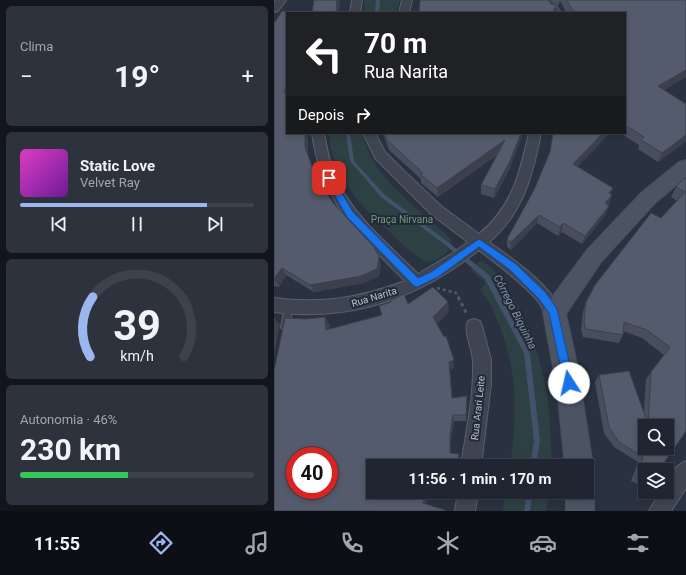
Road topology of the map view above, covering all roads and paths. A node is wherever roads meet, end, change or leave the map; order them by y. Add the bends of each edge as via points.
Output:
1 (281, 0) edge
2 (357, 0) edge
3 (406, 0) edge
4 (547, 0) edge
5 (274, 9) edge
6 (354, 12) edge
7 (404, 12) edge
8 (555, 12) edge
9 (318, 134) edge
10 (370, 134) edge
11 (535, 134) edge
12 (686, 167) edge
13 (474, 246) junction
14 (417, 283) junction
15 (281, 306) edge
16 (554, 312) junction
17 (474, 326) joint
18 (283, 338) edge
19 (472, 459) edge
20 (578, 459) edge
21 (686, 471) edge
22 (467, 499) edge
23 (580, 499) edge
24 (465, 511) edge
25 (580, 511) edge
26 (659, 511) edge

1 - 5 street
2 - 6 street
3 - 7 street
4 - 8 street
9 - 14 street via 318,145 326,171 350,214
10 - 13 street via 380,155
11 - 13 street, Rua Narita via 514,202 506,216
12 - 16 street via 648,198 594,256
13 - 14 street, Rua Narita
13 - 16 street via 512,267 543,296
14 - 15 street, Rua Narita via 340,307 308,309
14 - 17 path via 456,293
15 - 18 lane
16 - 20 street via 572,398
17 - 19 street, Rua Arari Leite via 482,360 482,384
21 - 26 street
22 - 24 street
23 - 25 street

